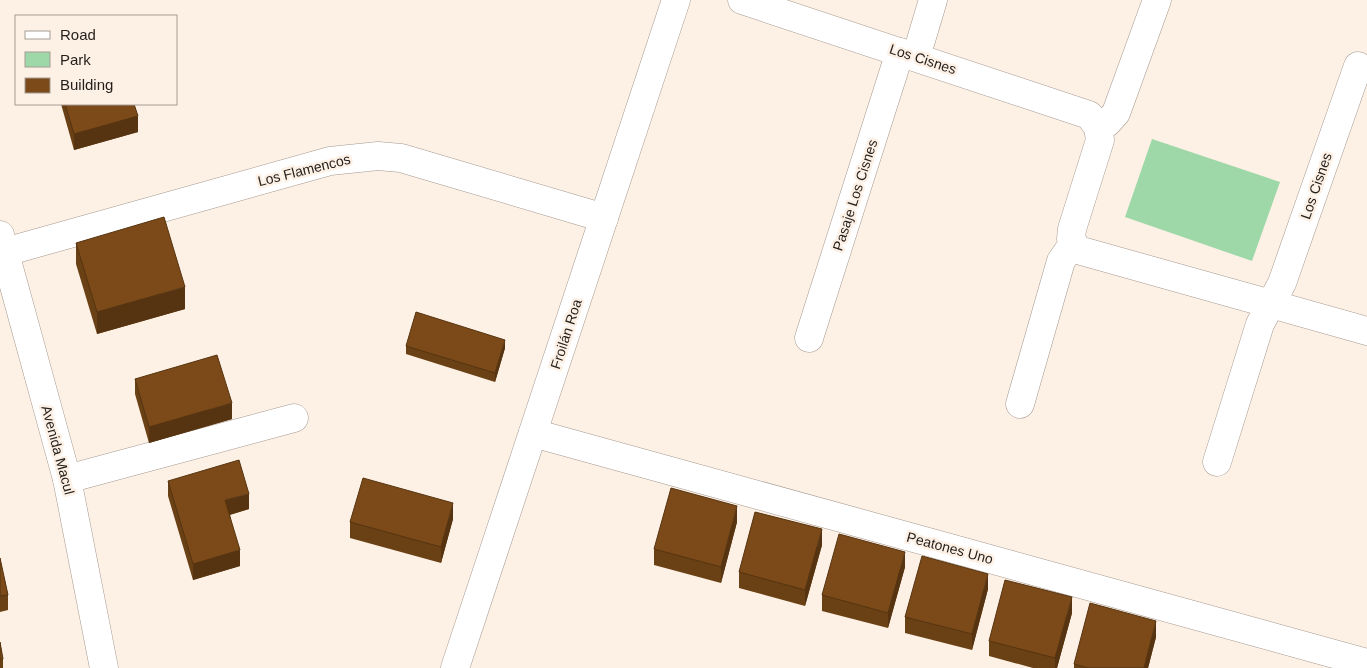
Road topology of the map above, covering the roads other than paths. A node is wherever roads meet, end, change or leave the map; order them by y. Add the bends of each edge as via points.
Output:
1 (676, 0) edge
2 (742, 0) edge
3 (934, 0) edge
4 (1157, 0) edge
5 (908, 54) junction
6 (1358, 66) dead end
7 (1098, 127) junction
8 (604, 218) junction
9 (2, 243) edge
10 (1073, 244) junction
11 (1271, 304) junction
12 (1367, 331) edge
13 (810, 338) dead end
14 (1020, 404) dead end
15 (294, 418) dead end
16 (533, 433) junction
17 (1217, 462) dead end
18 (67, 479) junction
19 (1367, 663) edge
20 (104, 668) edge
21 (455, 668) edge

1 - 8 street, Froilán Roa
2 - 5 street, Los Cisnes
3 - 5 street, Pasaje Los Cisnes
4 - 7 street via 1116,113
5 - 7 street, Los Cisnes via 1083,112
5 - 13 street, Pasaje Los Cisnes
6 - 11 street, Los Cisnes via 1282,282
7 - 10 street via 1099,146 1072,229
8 - 9 street, Los Flamencos via 424,164 378,156 330,161
8 - 16 street, Froilán Roa
9 - 18 street, Avenida Macul
10 - 11 street via 1083,252
10 - 14 street via 1061,261
11 - 12 street
11 - 17 street, Los Cisnes via 1260,324
15 - 18 street
16 - 19 street, Peatones Uno
16 - 21 street, Froilán Roa
18 - 20 street, Avenida Macul

